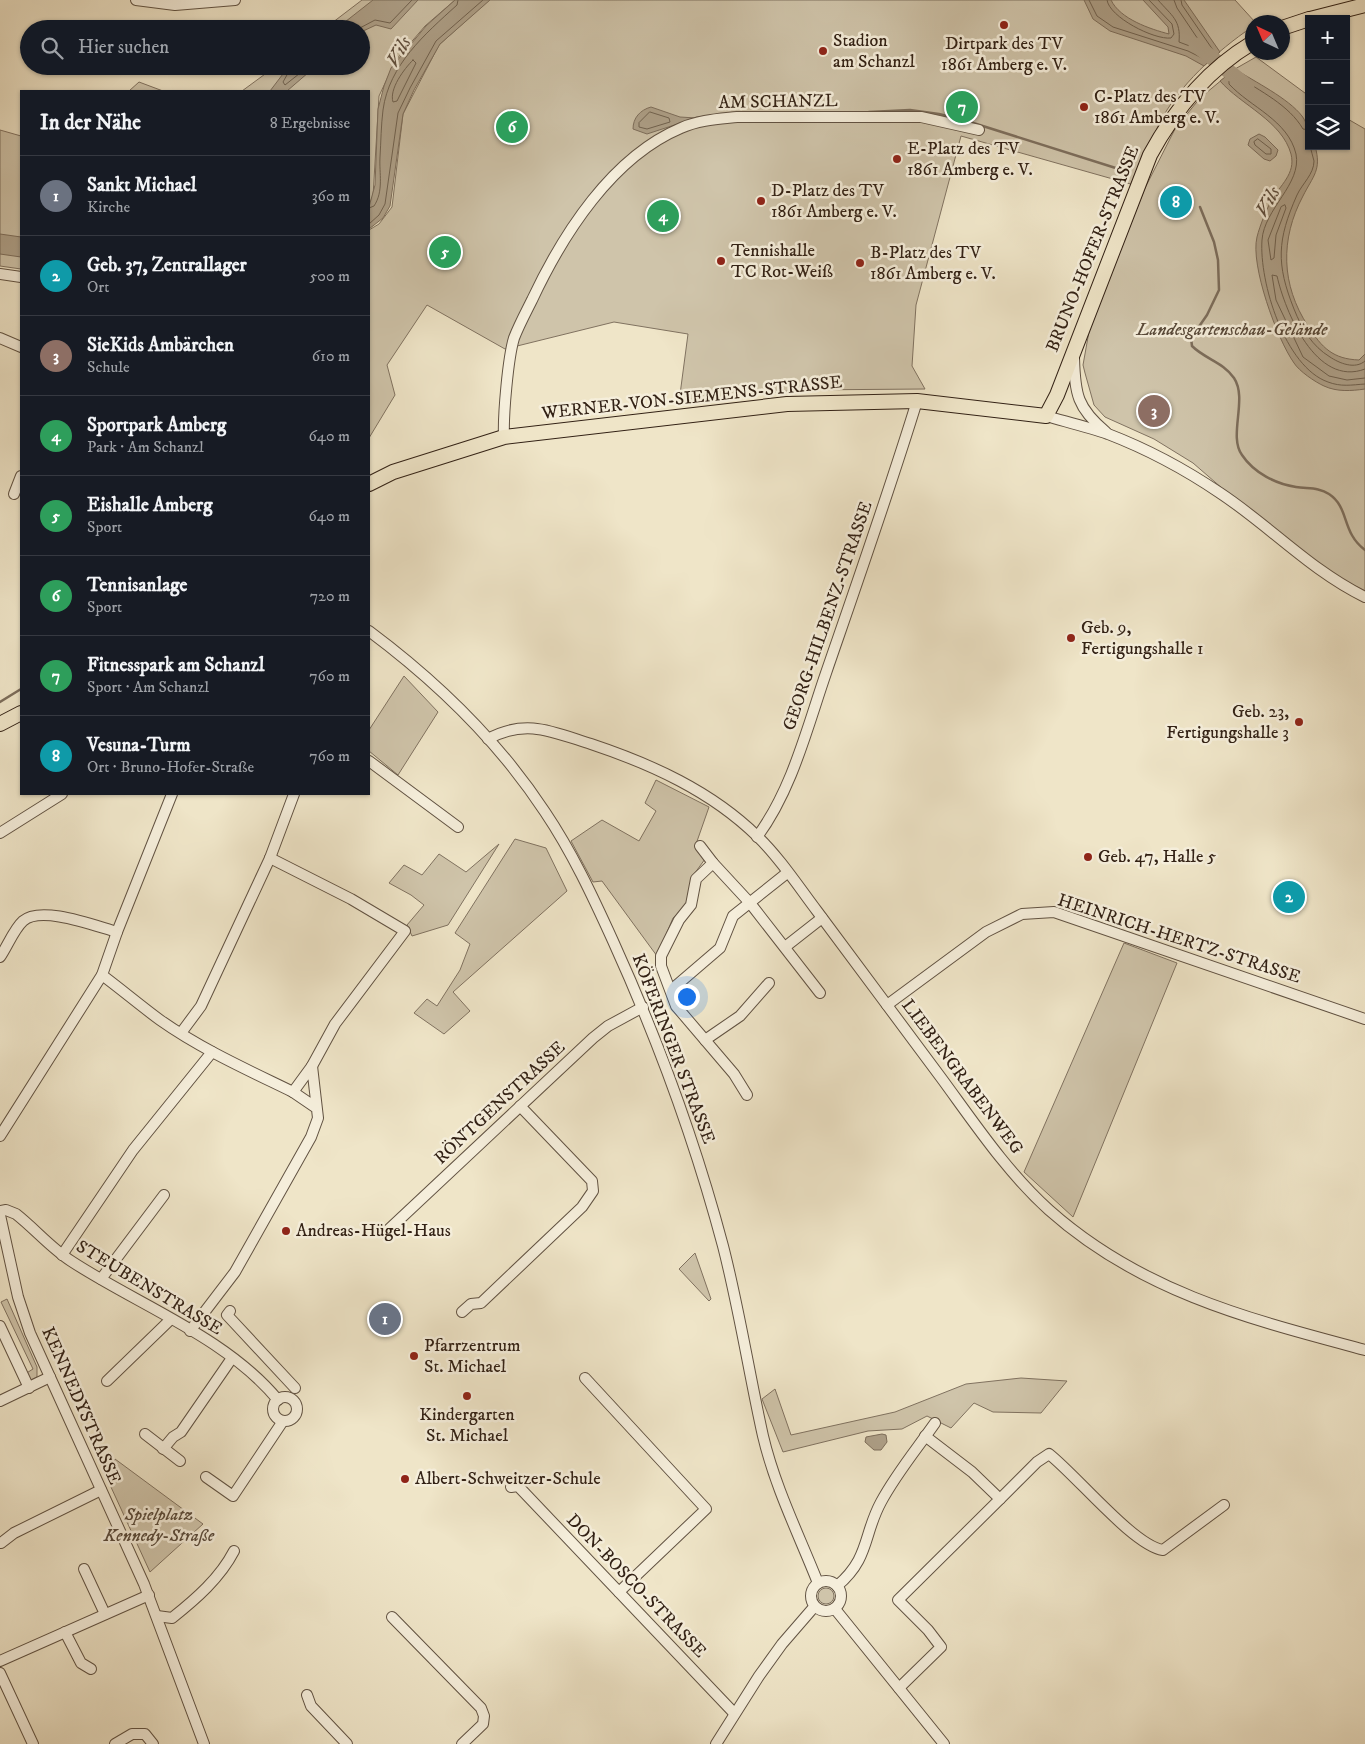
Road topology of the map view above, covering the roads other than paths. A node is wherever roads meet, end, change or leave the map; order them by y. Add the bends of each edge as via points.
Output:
1 (136, 0) edge
2 (231, 0) edge
3 (235, 0) edge
4 (1365, 5) edge
5 (1325, 15) edge
6 (1305, 20) edge
7 (1290, 25) edge
8 (1245, 48) edge
9 (979, 130) dead end
10 (0, 274) edge
11 (20, 277) edge
12 (0, 338) edge
13 (20, 347) edge
14 (1073, 349) junction
15 (917, 401) junction
16 (1046, 416) junction
17 (1108, 434) junction
18 (504, 436) junction
19 (20, 479) edge
20 (370, 484) edge
21 (14, 494) dead end
22 (1365, 597) edge
23 (370, 632) edge
24 (20, 714) edge
25 (0, 724) edge
26 (488, 739) junction
27 (370, 762) edge
28 (60, 795) edge
29 (172, 795) edge
30 (294, 795) edge
31 (458, 827) dead end
32 (0, 833) edge
33 (758, 837) junction
34 (700, 846) dead end
35 (270, 858) junction
36 (713, 863) junction
37 (787, 873) junction
38 (750, 902) junction
39 (822, 918) junction
40 (117, 932) junction
41 (785, 947) junction
42 (0, 957) edge
43 (102, 975) junction
44 (769, 983) dead end
45 (671, 990) junction
46 (820, 993) dead end
47 (887, 1004) junction
48 (643, 1007) junction
49 (1365, 1018) edge
50 (181, 1033) junction
51 (705, 1040) junction
52 (212, 1052) junction
53 (312, 1066) junction
54 (293, 1092) junction
55 (747, 1095) dead end
56 (520, 1106) junction
57 (315, 1107) junction
58 (0, 1136) edge
59 (164, 1195) dead end
60 (0, 1211) edge
61 (0, 1215) edge
62 (385, 1233) dead end
63 (62, 1255) junction
64 (101, 1279) junction
65 (230, 1311) dead end
66 (462, 1312) dead end
67 (170, 1320) junction
68 (0, 1326) edge
69 (190, 1330) junction
70 (1365, 1350) edge
71 (232, 1358) junction
72 (50, 1377) junction
73 (585, 1378) dead end
74 (107, 1382) dead end
75 (29, 1388) junction
76 (296, 1388) dead end
77 (278, 1400) junction
78 (0, 1401) edge
79 (283, 1421) junction
80 (935, 1423) dead end
81 (145, 1434) dead end
82 (925, 1436) junction
83 (163, 1449) junction
84 (180, 1461) dead end
85 (206, 1477) dead end
86 (511, 1487) dead end
87 (101, 1490) junction
88 (1000, 1499) junction
89 (1224, 1505) dead end
90 (1, 1543) edge
91 (234, 1552) dead end
92 (84, 1569) dead end
93 (818, 1582) junction
94 (838, 1586) junction
95 (619, 1592) junction
96 (149, 1595) junction
97 (814, 1607) junction
98 (835, 1609) junction
99 (105, 1614) junction
100 (157, 1616) junction
101 (392, 1617) dead end
102 (66, 1632) junction
103 (0, 1662) edge
104 (91, 1669) dead end
105 (0, 1673) edge
106 (899, 1688) junction
107 (307, 1695) dead end
108 (734, 1713) junction
109 (33, 1744) edge
110 (115, 1744) edge
111 (153, 1744) edge
112 (204, 1744) edge
113 (347, 1744) edge
114 (462, 1744) edge
115 (716, 1744) edge
116 (944, 1744) edge

1 - 2 street via 175,5
2 - 3 street
4 - 5 main road
6 - 7 main road
8 - 14 main road, BRUNO-HOFER-STRASSE via 1195,89 1165,126 1150,155
9 - 18 street, AM SCHANZL via 921,117 737,117 683,127 640,152 576,220 544,274 514,338
10 - 11 street
12 - 13 street
14 - 16 main road, BRUNO-HOFER-STRASSE
14 - 17 street via 1078,400 1086,415
15 - 16 main road, WERNER-VON-SIEMENS-STRASSE
15 - 18 main road, WERNER-VON-SIEMENS-STRASSE via 787,404
15 - 33 street, GEORG-HILBENZ-STRASSE via 795,764 772,816
16 - 17 street, WERNER-VON-SIEMENS-STRASSE
17 - 22 street, WERNER-VON-SIEMENS-STRASSE via 1192,475 1222,494 1292,550 1343,586
18 - 20 main road, WERNER-VON-SIEMENS-STRASSE via 393,472
19 - 21 street
23 - 26 street, KÖFERINGER STRASSE via 416,668
24 - 25 main road
26 - 33 street, LIEBENGRABENWEG via 516,728 537,727 635,760 675,778 715,802
26 - 48 street, KÖFERINGER STRASSE via 554,826
27 - 31 street
28 - 32 street
29 - 40 street
30 - 35 street
33 - 37 street, LIEBENGRABENWEG
34 - 36 street
35 - 50 street via 201,1006
35 - 53 street via 350,898 405,931 335,1024
36 - 38 street
36 - 45 street via 696,879 691,905 679,920 661,956 661,966
37 - 38 street
37 - 39 street, LIEBENGRABENWEG
38 - 41 street
38 - 45 street via 733,916 720,948
39 - 41 street
39 - 47 street, LIEBENGRABENWEG
40 - 42 street via 51,915 39,915 23,921
40 - 43 street
41 - 46 street
43 - 50 street
43 - 58 street
44 - 51 street via 740,1016
45 - 51 street via 676,1006
47 - 49 street, HEINRICH-HERTZ-STRASSE via 986,932 1022,914 1054,912
47 - 70 street, LIEBENGRABENWEG via 992,1149 1048,1209 1094,1245 1144,1277 1202,1302 1260,1322
48 - 56 street, RÖNTGENSTRASSE via 593,1038
48 - 93 street, KÖFERINGER STRASSE via 686,1121 723,1247 764,1437 780,1490
50 - 52 street
51 - 55 street
52 - 54 street
52 - 63 street via 132,1150
53 - 54 street
53 - 57 street
54 - 57 street
56 - 62 street, RÖNTGENSTRASSE
56 - 66 street via 592,1181 593,1191 582,1207 481,1304 471,1304
57 - 69 street via 318,1118 311,1137 277,1200 235,1272
59 - 64 street
60 - 63 street, STEUBENSTRASSE via 16,1214
61 - 72 street, KENNEDYSTRASSE via 18,1297
63 - 64 street, STEUBENSTRASSE
64 - 67 street, STEUBENSTRASSE
65 - 76 street via 227,1315
67 - 69 street, STEUBENSTRASSE
67 - 74 street
68 - 75 street
69 - 71 street, STEUBENSTRASSE
71 - 77 street, STEUBENSTRASSE
71 - 83 street via 181,1432
72 - 75 street
72 - 87 street, KENNEDYSTRASSE
73 - 95 street via 706,1509
75 - 78 street
77 - 79 street via 274,1412
77 - 79 street via 288,1398 296,1404 295,1417
79 - 85 street via 233,1496
80 - 82 street
81 - 83 street
82 - 88 street via 972,1472
82 - 94 street via 896,1474 879,1505 858,1565
83 - 84 street
86 - 95 street, DON-BOSCO-STRASSE via 518,1486
87 - 90 street via 14,1533
87 - 96 street, KENNEDYSTRASSE
88 - 89 street via 1036,1462 1049,1454 1141,1542 1164,1550
88 - 106 street via 898,1600 941,1647
91 - 100 street via 225,1569 181,1611 172,1618
92 - 99 street
93 - 94 street via 828,1581
93 - 97 street via 810,1594
94 - 98 street via 841,1600
95 - 108 street, DON-BOSCO-STRASSE
96 - 99 street
96 - 100 street, KENNEDYSTRASSE
97 - 98 street via 822,1611
97 - 108 street via 782,1644
98 - 106 street
99 - 102 street
100 - 112 street, KENNEDYSTRASSE
101 - 114 street via 481,1708 483,1724
102 - 103 street
102 - 104 street via 81,1662
105 - 109 street
106 - 116 street
107 - 113 street via 311,1706
108 - 115 street
110 - 111 street via 132,1734 141,1733 148,1736

